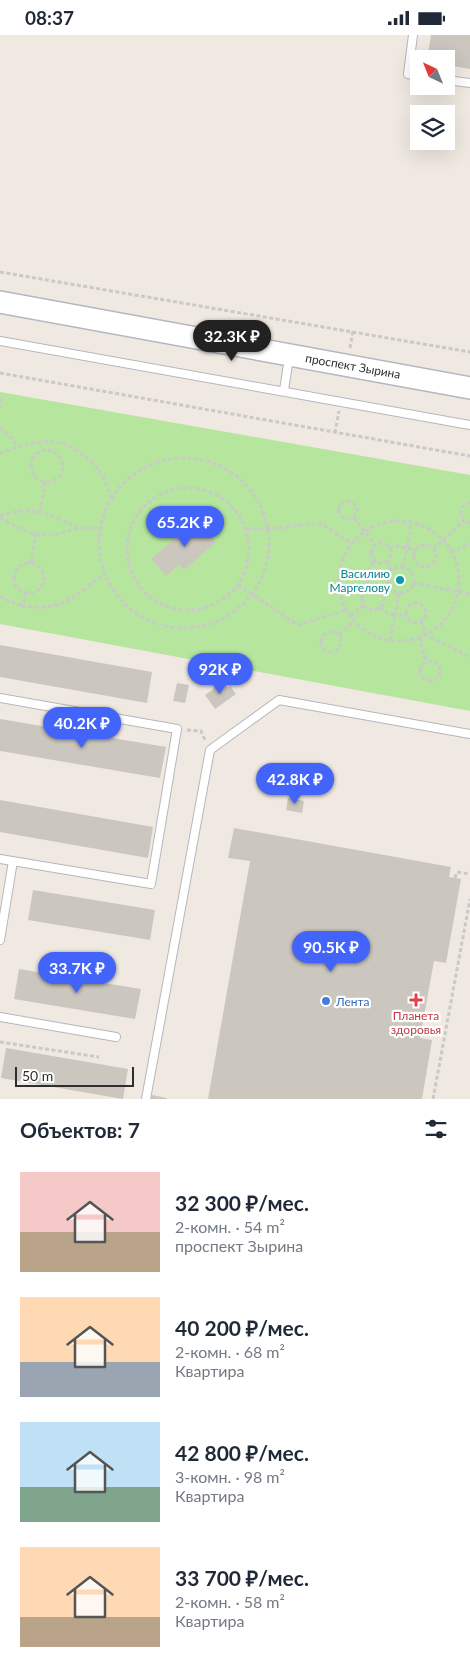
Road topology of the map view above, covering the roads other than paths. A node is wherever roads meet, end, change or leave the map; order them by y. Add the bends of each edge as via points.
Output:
1 (414, 35) edge
2 (412, 50) edge
3 (410, 61) edge
4 (410, 74) edge
5 (455, 81) edge
6 (470, 83) edge
7 (0, 301) edge
8 (0, 341) edge
9 (290, 354) junction
10 (470, 388) edge
11 (284, 390) junction
12 (470, 425) edge
13 (0, 698) edge
14 (470, 734) edge
15 (0, 859) edge
16 (13, 861) junction
17 (0, 940) edge
18 (0, 1017) edge
19 (116, 1037) dead end
20 (146, 1099) edge

1 - 2 lane
3 - 4 lane
5 - 6 lane
7 - 9 street, проспект Зырина
8 - 11 lane
9 - 10 street, проспект Зырина
9 - 11 lane
11 - 12 lane
13 - 16 lane via 177,729 151,884
14 - 20 lane via 279,700 210,750
15 - 16 lane
16 - 17 lane
18 - 19 lane

